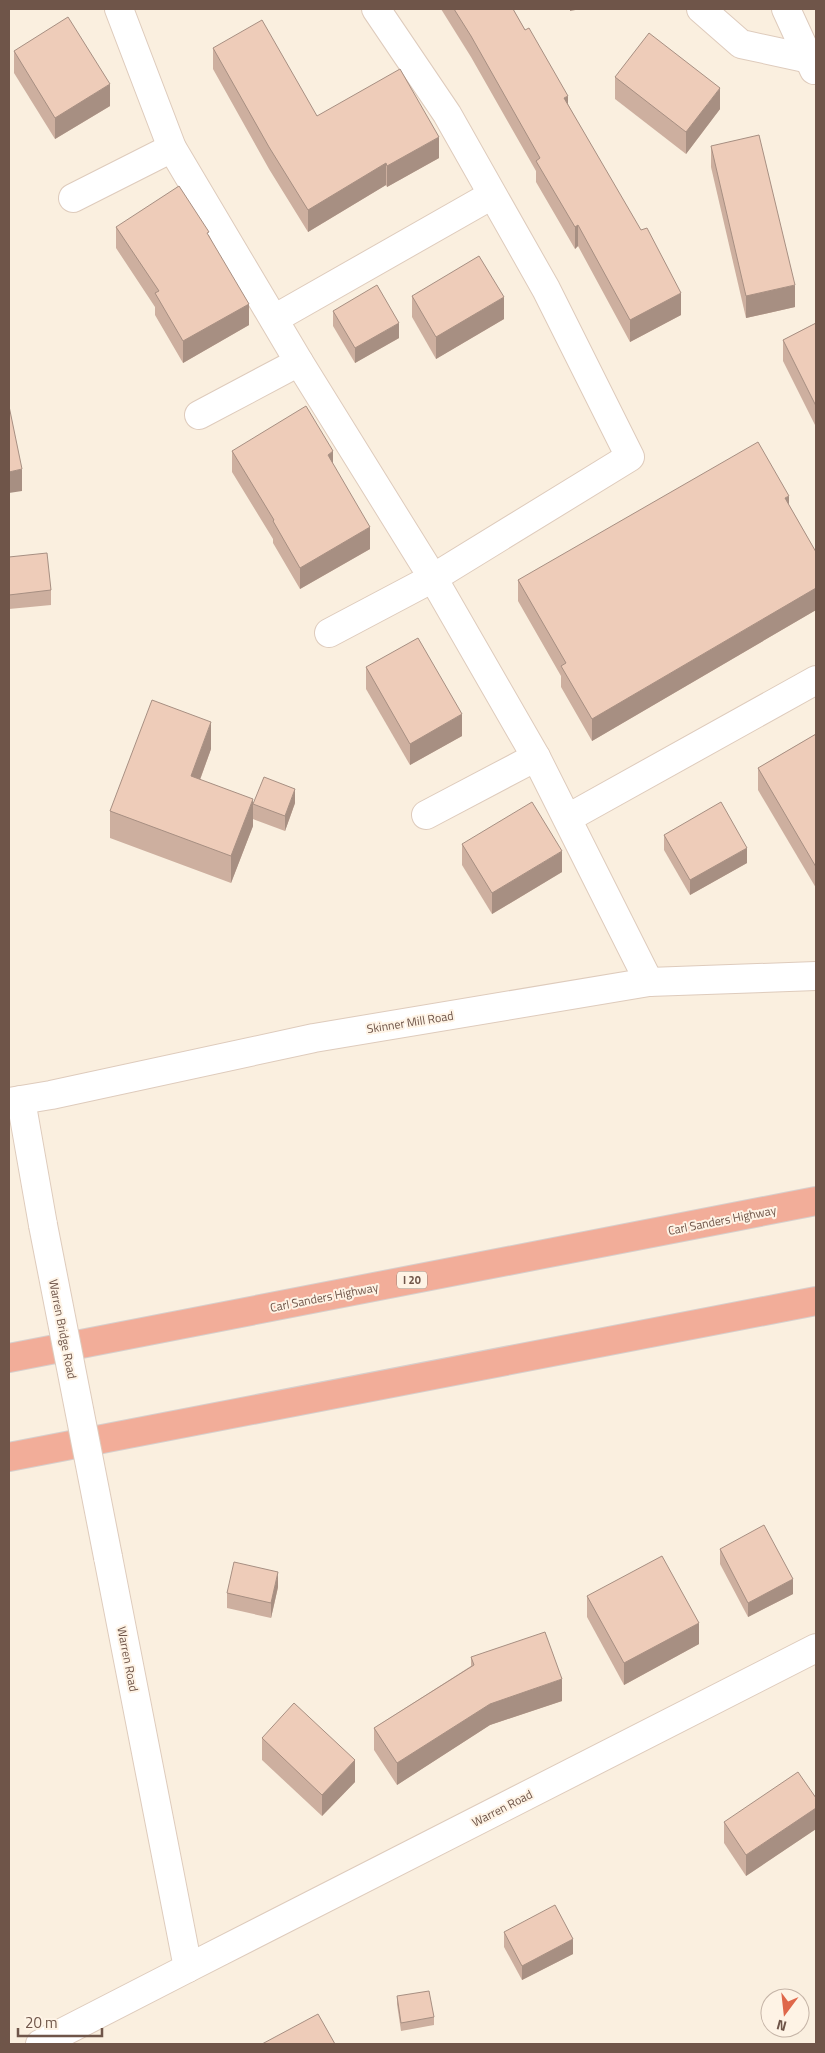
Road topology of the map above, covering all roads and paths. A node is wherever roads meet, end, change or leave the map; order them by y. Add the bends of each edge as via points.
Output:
1 (119, 9) edge
2 (376, 9) edge
3 (701, 9) edge
4 (786, 9) edge
5 (813, 67) edge
6 (172, 148) junction
7 (492, 195) junction
8 (73, 198) dead end
9 (274, 319) junction
10 (299, 362) junction
11 (199, 415) dead end
12 (433, 578) junction
13 (329, 633) dead end
14 (816, 680) edge
15 (536, 758) junction
16 (426, 815) dead end
17 (568, 818) junction
18 (816, 976) edge
19 (649, 982) junction
20 (15, 1101) edge
21 (816, 1201) edge
22 (816, 1301) edge
23 (9, 1358) edge
24 (9, 1457) edge
25 (108, 1557) joint
26 (816, 1648) edge
27 (188, 1968) junction
28 (40, 2044) edge

1 - 6 street
2 - 7 street via 447,114
3 - 5 street via 740,44
4 - 5 street
6 - 8 street
6 - 9 street
7 - 9 street
7 - 12 street via 546,289 630,458
9 - 10 street
10 - 11 street
10 - 12 street
12 - 13 street
12 - 15 street
14 - 17 street
15 - 16 street
15 - 17 street
17 - 19 street
18 - 19 street, Skinner Mill Road
19 - 20 street, Skinner Mill Road via 314,1038
20 - 25 street, Warren Bridge Road, bridge via 43,1225
21 - 23 highway, Carl Sanders Highway / I 20
22 - 24 highway
25 - 27 street, Warren Road
26 - 27 street, Warren Road
27 - 28 street, Warren Road

